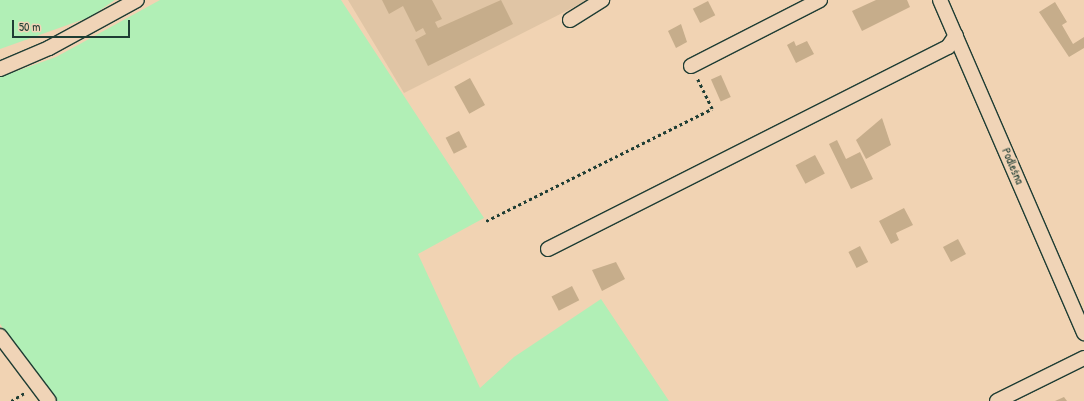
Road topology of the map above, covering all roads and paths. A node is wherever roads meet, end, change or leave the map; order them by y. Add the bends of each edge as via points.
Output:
1 (137, 0) edge
2 (602, 0) edge
3 (820, 0) edge
4 (940, 0) edge
5 (570, 20) dead end
6 (956, 35) junction
7 (691, 66) joint
8 (0, 69) edge
9 (486, 221) dead end
10 (548, 249) dead end
11 (1084, 333) edge
12 (0, 336) edge
13 (1084, 358) edge
14 (49, 401) edge
15 (997, 401) edge

1 - 8 street via 49,48
2 - 5 street
3 - 7 street
4 - 6 street, Podleśna
6 - 10 street via 948,47
6 - 11 street, Podleśna
7 - 9 path via 712,109
12 - 14 street
13 - 15 street

